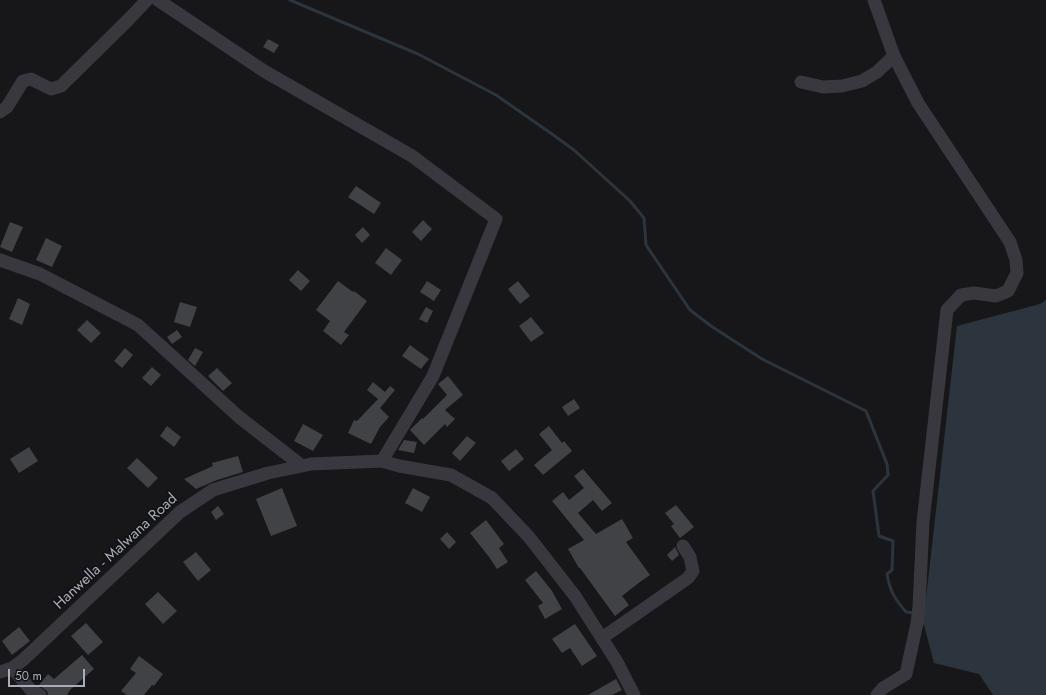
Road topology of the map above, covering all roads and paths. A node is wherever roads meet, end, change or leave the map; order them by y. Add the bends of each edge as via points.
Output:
1 (147, 0) edge
2 (158, 0) edge
3 (874, 0) edge
4 (894, 56) junction
5 (801, 82) dead end
6 (0, 112) edge
7 (0, 260) edge
8 (382, 461) junction
9 (302, 466) junction
10 (683, 546) dead end
11 (602, 638) junction
12 (6, 670) edge
13 (40, 695) edge
14 (634, 695) edge
15 (876, 695) edge

1 - 6 street via 61,86 51,89 31,79 23,81 7,107
2 - 8 street via 264,71 412,156 496,219 433,376
3 - 4 street
4 - 5 street via 877,72 862,81 823,87
4 - 15 street via 918,103 1010,242 1017,273 1008,292 996,296 974,293 961,295 946,310 923,522 917,623 906,674
7 - 9 street via 40,274 138,325 239,417
8 - 9 street, Hanwella - Malwana Road
8 - 11 street, Hanwella - Malwana Road via 451,475 492,498 529,537 575,596
9 - 12 street, Hanwella - Malwana Road via 268,473 213,490 180,512 23,660
10 - 11 street via 690,557 693,571 688,578
11 - 14 street, Hanwella - Malwana Road
12 - 13 street

